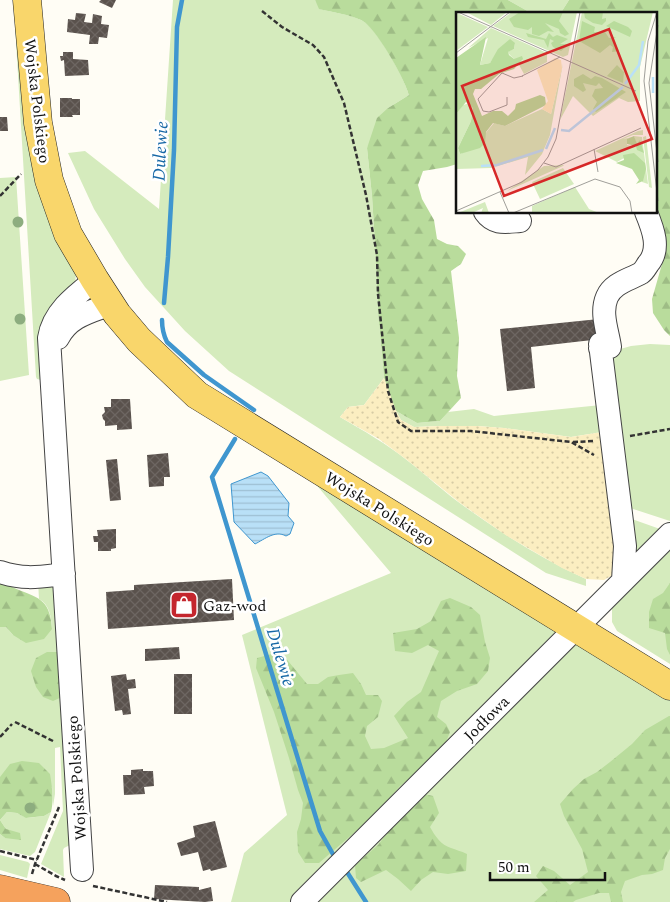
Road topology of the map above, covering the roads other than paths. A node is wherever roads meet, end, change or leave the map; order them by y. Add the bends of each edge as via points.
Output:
1 (27, 0) edge
2 (486, 214) edge
3 (647, 214) edge
4 (520, 221) dead end
5 (95, 280) junction
6 (111, 304) junction
7 (50, 357) junction
8 (670, 534) edge
9 (0, 572) edge
10 (64, 574) junction
11 (623, 581) junction
12 (575, 628) junction
13 (670, 686) edge
14 (75, 885) edge
15 (0, 889) edge
16 (302, 902) edge

1 - 5 main road, Wojska Polskiego via 38,123 49,180 68,234
2 - 4 street via 501,223
3 - 11 street via 653,227 653,259 642,272 612,288 604,310 610,347 600,346 625,546
5 - 6 main road, Wojska Polskiego
5 - 7 street, Wojska Polskiego via 73,297 53,323 49,338
6 - 7 street, Wojska Polskiego via 77,316 62,331
6 - 12 main road, Wojska Polskiego via 139,340 197,395
7 - 10 street, Wojska Polskiego
8 - 11 street, Jodłowa
9 - 10 street via 37,578
10 - 14 street, Wojska Polskiego via 74,751
11 - 12 street, Jodłowa
12 - 13 main road, Wojska Polskiego
12 - 16 street, Jodłowa
14 - 15 highway

